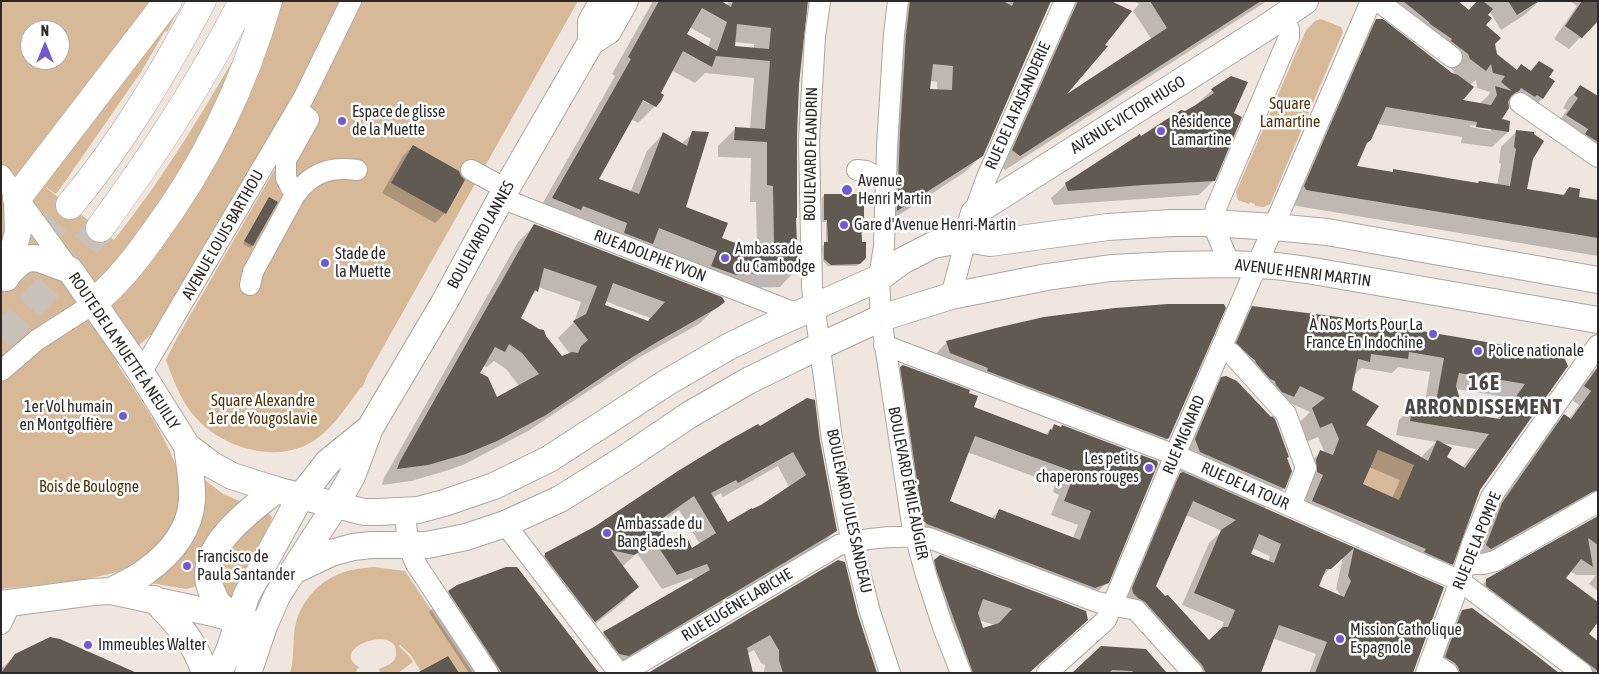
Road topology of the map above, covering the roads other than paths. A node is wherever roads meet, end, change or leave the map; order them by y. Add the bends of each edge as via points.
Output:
1 (168, 1) edge
2 (202, 1) edge
3 (243, 1) edge
4 (268, 1) edge
5 (351, 1) edge
6 (603, 1) edge
7 (625, 1) edge
8 (820, 1) edge
9 (898, 1) edge
10 (1065, 1) edge
11 (1371, 1) edge
12 (1378, 1) edge
13 (1294, 8) edge
14 (591, 42) junction
15 (1452, 57) dead end
16 (300, 103) junction
17 (1520, 103) dead end
18 (1598, 157) edge
19 (357, 170) dead end
20 (471, 170) dead end
21 (857, 170) dead end
22 (1, 175) edge
23 (886, 181) junction
24 (504, 194) junction
25 (295, 195) junction
26 (17, 198) junction
27 (70, 205) tunnel mouth
28 (974, 213) junction
29 (1212, 223) junction
30 (1274, 227) junction
31 (100, 228) tunnel mouth
32 (966, 239) junction
33 (1230, 264) junction
34 (1256, 266) junction
35 (70, 270) junction
36 (879, 278) junction
37 (1598, 280) edge
38 (4, 281) edge
39 (250, 285) dead end
40 (951, 296) junction
41 (93, 304) junction
42 (806, 310) junction
43 (881, 318) junction
44 (1598, 320) edge
45 (884, 345) junction
46 (1598, 345) edge
47 (821, 346) junction
48 (1221, 349) junction
49 (1, 371) edge
50 (141, 373) junction
51 (370, 428) junction
52 (187, 446) junction
53 (1175, 455) junction
54 (276, 490) junction
55 (301, 496) junction
56 (1598, 502) edge
57 (335, 506) junction
58 (1291, 506) junction
59 (405, 511) junction
60 (505, 524) junction
61 (915, 537) junction
62 (852, 542) junction
63 (408, 546) junction
64 (292, 571) junction
65 (1463, 573) junction
66 (111, 591) junction
67 (154, 599) junction
68 (1112, 605) junction
69 (5, 611) edge
70 (239, 619) junction
71 (264, 626) junction
72 (1428, 667) edge
73 (205, 673) edge
74 (219, 673) edge
75 (248, 673) edge
76 (488, 673) edge
77 (619, 673) edge
78 (623, 673) edge
79 (890, 673) edge
80 (961, 673) edge
81 (1047, 673) edge
82 (1192, 673) edge
83 (1448, 673) edge
84 (1582, 673) edge

1 - 26 highway
2 - 27 highway via 151,91
3 - 31 highway via 175,120
4 - 41 highway via 245,72 199,164 139,255
5 - 16 street, AVENUE LOUIS BARTHOU
6 - 14 main road, BOULEVARD LANNES via 591,22
7 - 14 main road, BOULEVARD LANNES via 608,31
8 - 42 street, BOULEVARD FLANDRIN via 809,140 811,254
9 - 23 street
10 - 28 street, RUE DE LA FAISANDERIE
11 - 30 street
12 - 15 street
13 - 28 main road, AVENUE VICTOR HUGO
13 - 29 street via 1289,37
14 - 24 main road, BOULEVARD LANNES
16 - 25 street via 309,119 286,160 286,178
16 - 50 street, AVENUE LOUIS BARTHOU
17 - 18 street
19 - 25 street via 338,168 321,173 310,179
20 - 24 street, RUE ADOLPHE YVON
21 - 23 street
22 - 26 street, ROUTE DE LA MUETTE À NEUILLY
23 - 36 street via 884,246
24 - 42 street, RUE ADOLPHE YVON
24 - 51 main road, BOULEVARD LANNES
25 - 39 street via 253,272
26 - 35 street, ROUTE DE LA MUETTE À NEUILLY
26 - 38 main road via 18,232
28 - 32 main road
29 - 30 main road
29 - 32 main road via 1108,227 990,243
29 - 33 street
30 - 34 street, RUE MIGNARD
30 - 37 main road via 1327,232
32 - 36 main road via 933,245 902,261
32 - 40 street
33 - 34 main road, AVENUE HENRI MARTIN
33 - 40 main road, AVENUE HENRI MARTIN via 1111,268
34 - 44 main road, AVENUE HENRI MARTIN via 1307,270
34 - 48 street, RUE MIGNARD
35 - 38 main road via 32,258 18,264
35 - 41 main road, ROUTE DE LA MUETTE À NEUILLY
36 - 42 main road
36 - 43 street, BOULEVARD ÉMILE AUGIER
40 - 43 main road, AVENUE HENRI MARTIN
41 - 49 street via 37,340
41 - 50 main road, ROUTE DE LA MUETTE À NEUILLY
42 - 47 street, BOULEVARD FLANDRIN
42 - 59 main road via 728,347 549,459 494,486 418,510
43 - 45 street, BOULEVARD ÉMILE AUGIER
43 - 47 main road, AVENUE HENRI MARTIN
45 - 53 street, RUE DE LA TOUR
45 - 61 street, BOULEVARD ÉMILE AUGIER
46 - 65 street, RUE DE LA POMPE via 1491,497
47 - 60 main road, AVENUE HENRI MARTIN via 748,381 689,415 560,499
47 - 62 street, BOULEVARD JULES SANDEAU via 832,439
48 - 53 street, RUE MIGNARD
48 - 58 street via 1230,353 1286,414 1306,468
50 - 52 main road, ROUTE DE LA MUETTE À NEUILLY
51 - 55 main road, BOULEVARD LANNES via 328,462
51 - 57 main road, BOULEVARD LANNES via 352,476
52 - 54 main road, ROUTE DE LA MUETTE À NEUILLY via 232,476
52 - 66 main road via 192,500 182,533 167,555 144,574
53 - 58 street, RUE DE LA TOUR
53 - 68 street, RUE MIGNARD
54 - 55 main road, ROUTE DE LA MUETTE À NEUILLY
54 - 70 main road via 229,530 213,552 208,572 209,585 217,603
55 - 57 main road, ROUTE DE LA MUETTE À NEUILLY
55 - 70 main road, BOULEVARD LANNES via 246,596
56 - 65 street via 1495,561
57 - 59 main road via 364,512
57 - 64 main road, BOULEVARD LANNES
58 - 65 street, RUE DE LA TOUR
59 - 63 street
60 - 63 main road, AVENUE HENRI MARTIN via 466,537
60 - 77 street
61 - 62 street, RUE EUGÈNE LABICHE
61 - 68 street, RUE EUGÈNE LABICHE via 929,538
61 - 80 street, BOULEVARD ÉMILE AUGIER
62 - 78 street, RUE EUGÈNE LABICHE via 839,545
62 - 79 street, BOULEVARD JULES SANDEAU
63 - 64 main road, AVENUE HENRI MARTIN via 353,547
63 - 76 street via 416,564
64 - 71 main road, BOULEVARD LANNES
65 - 72 street, RUE DE LA POMPE
65 - 84 street, RUE DE LA TOUR
66 - 67 main road
66 - 69 main road
67 - 70 main road
67 - 73 main road via 191,640
68 - 81 street, RUE MIGNARD via 1106,620
68 - 82 street, RUE EUGÈNE LABICHE via 1136,610
70 - 71 main road
70 - 74 main road, BOULEVARD LANNES
71 - 75 main road, BOULEVARD LANNES
72 - 83 street

